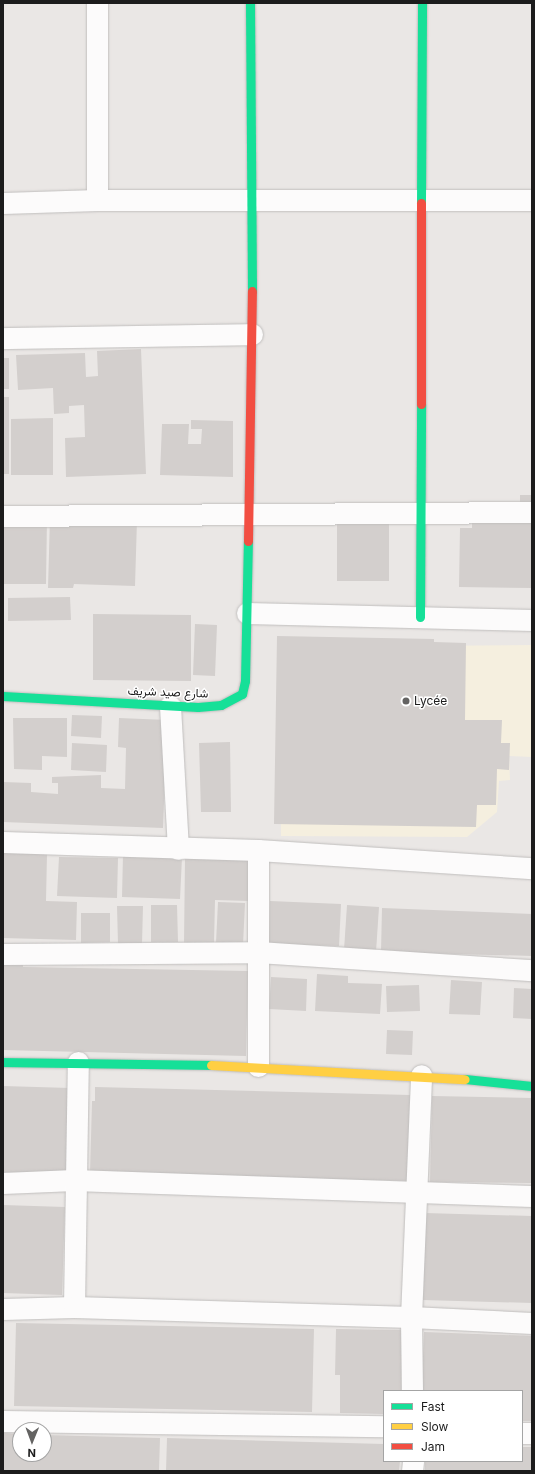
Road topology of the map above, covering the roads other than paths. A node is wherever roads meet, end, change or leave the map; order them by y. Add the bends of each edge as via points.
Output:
1 (97, 3) edge
2 (250, 3) edge
3 (422, 3) edge
4 (423, 198) junction
5 (97, 200) junction
6 (250, 200) junction
7 (532, 200) edge
8 (3, 203) edge
9 (252, 334) junction
10 (3, 338) edge
11 (249, 512) junction
12 (421, 512) junction
13 (532, 512) edge
14 (3, 516) edge
15 (247, 613) junction
16 (420, 617) junction
17 (532, 620) edge
18 (3, 696) edge
19 (170, 706) junction
20 (3, 842) edge
21 (178, 849) junction
22 (258, 850) junction
23 (532, 868) edge
24 (258, 952) junction
25 (3, 954) edge
26 (532, 970) edge
27 (3, 1062) edge
28 (78, 1062) junction
29 (258, 1066) junction
30 (421, 1074) junction
31 (532, 1086) edge
32 (74, 1180) junction
33 (3, 1183) edge
34 (415, 1190) junction
35 (532, 1196) edge
36 (74, 1308) junction
37 (3, 1309) edge
38 (411, 1317) junction
39 (532, 1323) edge
40 (412, 1390) edge
41 (3, 1421) edge
42 (383, 1426) edge

1 - 5 street
2 - 6 street, شارع صيد شريف
3 - 4 street
4 - 6 street
4 - 7 street
4 - 12 street
5 - 6 street
5 - 8 street
6 - 9 street, شارع صيد شريف
9 - 10 street
9 - 11 street, شارع صيد شريف
11 - 12 street
11 - 14 street
11 - 15 street, شارع صيد شريف
12 - 13 street
12 - 16 street
15 - 16 street
15 - 19 street, شارع صيد شريف via 245,681 242,694 222,705
16 - 17 street
18 - 19 street, شارع صيد شريف
19 - 21 street
20 - 21 street
21 - 22 street
22 - 23 street
22 - 24 street
24 - 25 street
24 - 26 street
24 - 29 street
27 - 28 street
28 - 29 street
28 - 32 street
29 - 30 street
30 - 31 street
30 - 34 street
32 - 33 street
32 - 34 street
32 - 36 street
34 - 35 street
34 - 38 street
36 - 37 street
36 - 38 street
38 - 39 street
38 - 40 street
41 - 42 street

